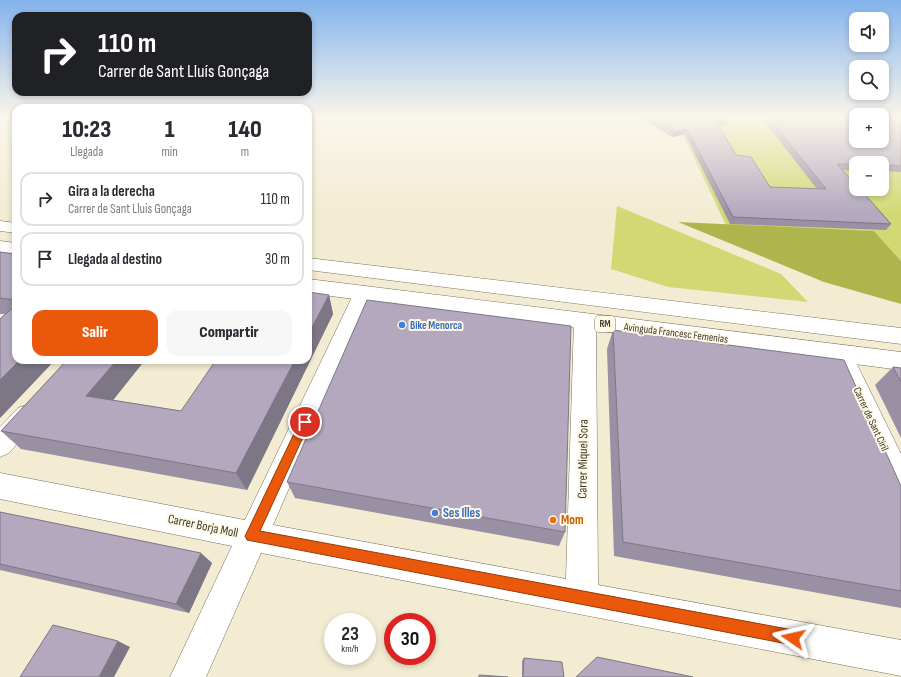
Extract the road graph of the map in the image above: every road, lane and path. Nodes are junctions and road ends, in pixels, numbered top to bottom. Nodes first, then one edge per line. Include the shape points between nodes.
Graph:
1 (0, 226) edge
2 (12, 228) edge
3 (0, 247) edge
4 (12, 248) edge
5 (312, 264) edge
6 (312, 286) edge
7 (364, 293) junction
8 (586, 321) junction
9 (901, 336) edge
10 (841, 354) junction
11 (901, 361) edge
12 (40, 401) edge
13 (0, 445) edge
14 (901, 484) edge
15 (0, 486) edge
16 (252, 536) junction
17 (582, 597) junction
18 (901, 658) edge
19 (188, 677) edge

1 - 2 street
3 - 4 street
5 - 9 street, RM
6 - 7 street, Avinguda Francesc Femenias / RM
7 - 8 street, Avinguda Francesc Femenias / RM
7 - 16 street
8 - 10 street, Avinguda Francesc Femenias / RM
8 - 17 street, Carrer Miquel Sora
10 - 11 street, Avinguda Francesc Femenias / RM
10 - 14 street, Carrer de Sant Ciril
12 - 13 street
15 - 16 street, Carrer Borja Moll
16 - 17 street, Carrer Borja Moll
16 - 19 street
17 - 18 street, Carrer Borja Moll

